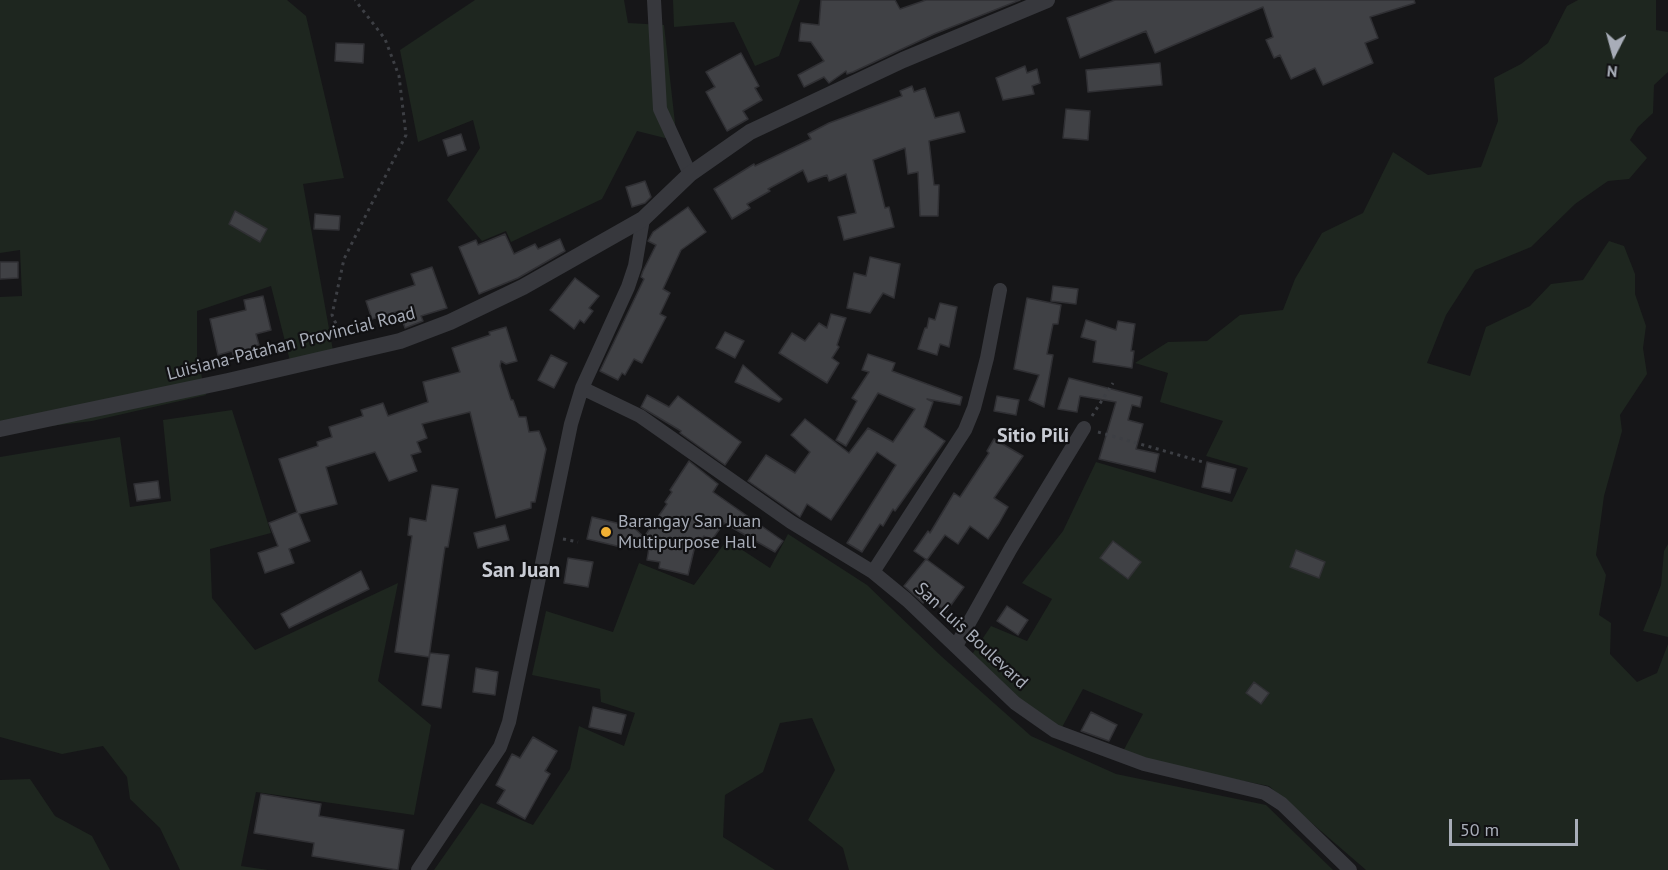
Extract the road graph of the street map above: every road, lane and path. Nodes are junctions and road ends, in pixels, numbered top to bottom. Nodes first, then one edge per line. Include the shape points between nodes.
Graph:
1 (355, 0) edge
2 (654, 0) edge
3 (1047, 0) edge
4 (690, 174) junction
5 (643, 219) junction
6 (1000, 291) dead end
7 (348, 353) junction
8 (1113, 383) dead end
9 (582, 388) junction
10 (1084, 428) junction
11 (0, 429) edge
12 (1203, 462) dead end
13 (873, 572) junction
14 (956, 646) junction
15 (418, 870) edge
16 (1350, 870) edge

1 - 7 path via 384,39 399,76 406,135 344,259 332,315
2 - 4 street via 660,109
3 - 4 street, Luisiana-Patahan Provincial Road via 903,60 750,132
4 - 5 street, Luisiana-Patahan Provincial Road
5 - 7 street, Luisiana-Patahan Provincial Road via 523,287 450,322 400,341
5 - 9 street via 628,287
6 - 13 street via 974,408 965,430
7 - 11 street, Luisiana-Patahan Provincial Road
8 - 10 path
9 - 13 street, San Luis Boulevard via 640,416 791,522
9 - 15 street via 571,424 509,722 500,747
10 - 12 path
10 - 14 street
13 - 14 street, San Luis Boulevard
14 - 16 street, San Luis Boulevard via 1015,703 1055,731 1144,764 1265,793 1282,804

